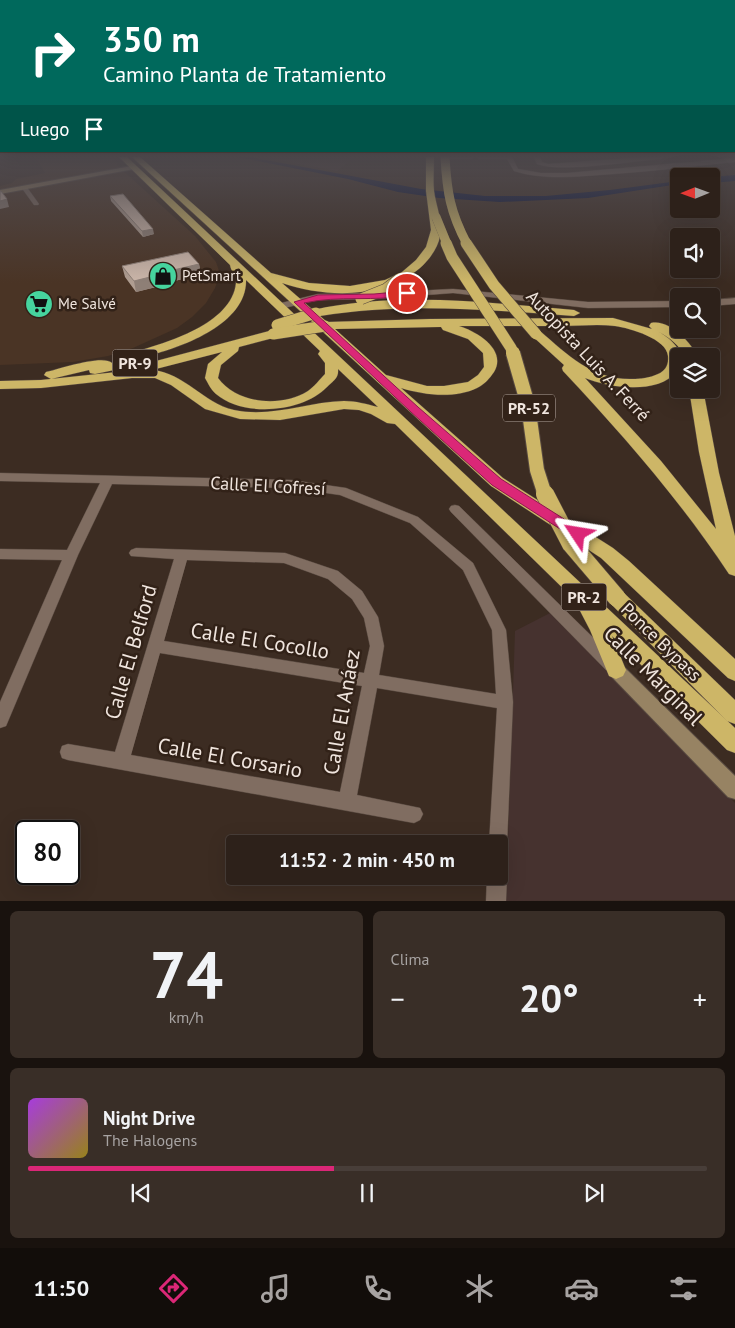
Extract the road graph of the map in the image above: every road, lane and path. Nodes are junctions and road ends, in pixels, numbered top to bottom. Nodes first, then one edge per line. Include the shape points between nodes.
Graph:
1 (33, 199) edge
2 (169, 199) edge
3 (175, 199) edge
4 (432, 199) edge
5 (449, 199) edge
6 (36, 204) dead end
7 (436, 216) junction
8 (235, 262) junction
9 (264, 273) junction
10 (399, 279) junction
11 (735, 301) edge
12 (298, 302) junction
13 (720, 302) edge
14 (670, 304) edge
15 (280, 306) junction
16 (316, 313) junction
17 (411, 323) junction
18 (268, 332) junction
19 (536, 334) junction
20 (317, 341) junction
21 (686, 348) edge
22 (367, 365) junction
23 (51, 374) junction
24 (74, 381) junction
25 (1, 382) edge
26 (697, 398) edge
27 (397, 421) junction
28 (0, 477) edge
29 (108, 480) junction
30 (454, 509) dead end
31 (136, 553) dead end
32 (0, 554) edge
33 (71, 555) junction
34 (182, 555) junction
35 (735, 564) edge
36 (735, 569) edge
37 (574, 587) junction
38 (156, 646) junction
39 (616, 670) junction
40 (735, 672) edge
41 (371, 680) junction
42 (505, 702) junction
43 (735, 714) edge
44 (0, 721) edge
45 (735, 743) edge
46 (68, 752) dead end
47 (121, 761) junction
48 (735, 790) edge
49 (347, 802) junction
50 (414, 814) dead end
51 (498, 835) edge
52 (497, 885) edge
53 (496, 900) edge

1 - 6 street
2 - 8 highway, Ponce Bypass / PR-2
3 - 9 highway, Ponce Bypass / PR-2
4 - 7 highway, PR-52
5 - 19 highway, Autopista Luis A. Ferré, bridge via 461,237 482,271
7 - 10 highway, bridge via 432,244 416,266
7 - 43 highway, PR-52, bridge via 452,257 511,348 528,405 537,470 545,495 571,544 617,598
8 - 15 highway, Ponce Bypass / PR-2
8 - 23 highway via 242,284 240,293 227,313 205,329 157,350
9 - 10 highway via 311,287 360,288
9 - 12 highway, Ponce Bypass / PR-2
10 - 16 highway, bridge via 371,296
11 - 13 street
12 - 14 street via 318,297 453,290 588,305
12 - 15 street
12 - 22 highway, Ponce Bypass / PR-2
15 - 20 highway, Ponce Bypass / PR-2
16 - 18 highway, PR-9, bridge
16 - 21 highway via 399,303 626,317 670,333
17 - 18 highway, PR-9, bridge via 349,324
17 - 19 highway via 622,323 662,339 676,362 666,376 654,380 612,382 598,379 571,364
17 - 22 highway via 469,334 488,350 492,362 489,370 481,379 464,388 429,391 401,385
18 - 20 highway via 260,340 234,348 218,358 210,376 218,390 234,400 259,405 309,397 332,375 331,362
18 - 23 highway, PR-9 via 131,364
18 - 24 highway, PR-9 via 139,370
19 - 36 highway, Autopista Luis A. Ferré via 666,475 697,513
20 - 27 highway, Ponce Bypass / PR-2
22 - 40 highway, Ponce Bypass / PR-2 via 496,482 623,566
23 - 25 highway, PR-9
24 - 25 highway, PR-9
24 - 27 highway via 158,375 181,384 206,403 233,414 264,417 325,405 350,405 373,410
26 - 35 highway via 713,482
27 - 37 highway, Ponce Bypass / PR-2 via 410,438 432,450
28 - 29 street, Calle El Cofresí
29 - 33 street
29 - 42 street, Calle El Cofresí via 291,484 342,491 414,520 468,567 499,630
30 - 39 street, Calle Marginal
31 - 34 street, Calle El Anáez
32 - 33 street
33 - 44 street
34 - 38 street, Calle El Belford
34 - 41 street, Calle El Anáez via 285,558 333,575 357,595 371,617 377,646
37 - 39 highway via 591,612
37 - 45 highway, Ponce Bypass / PR-2
38 - 41 street, Calle El Cocollo
38 - 47 street, Calle El Belford
39 - 48 street, Calle Marginal
41 - 42 street, Calle El Cocollo
41 - 49 street, Calle El Anáez
42 - 51 street, Calle El Cofresí
46 - 47 street, Calle El Corsario
47 - 49 street, Calle El Corsario
49 - 50 street, Calle El Corsario
52 - 53 street

